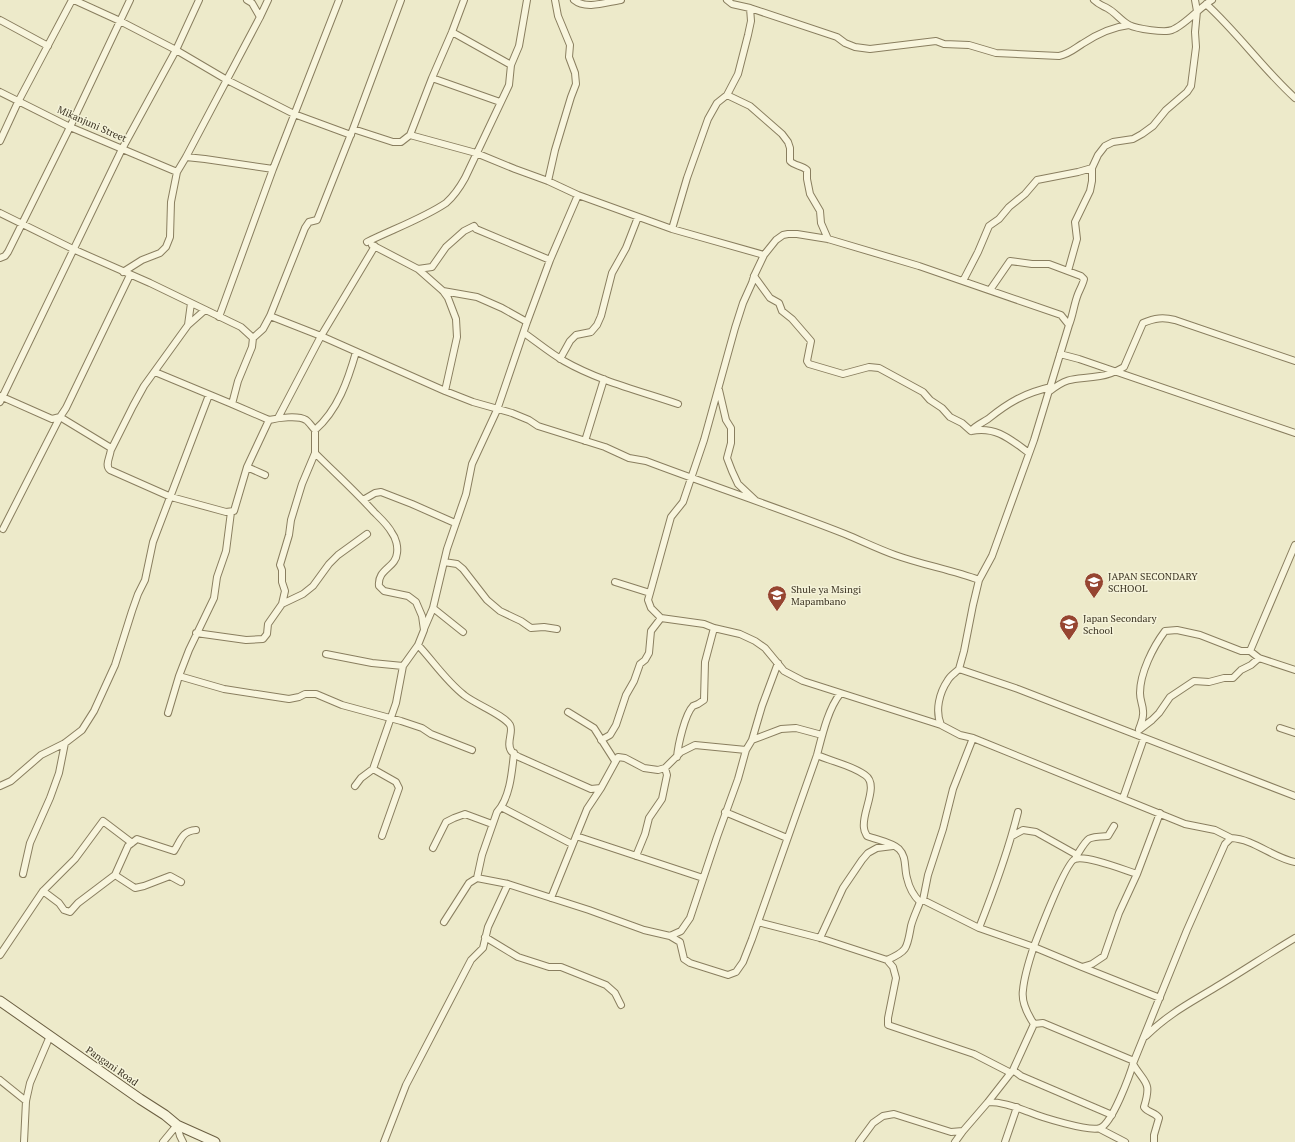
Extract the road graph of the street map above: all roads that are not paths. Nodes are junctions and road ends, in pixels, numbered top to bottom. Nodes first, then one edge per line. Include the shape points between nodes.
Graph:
1 (73, 0) edge
2 (130, 0) edge
3 (199, 0) edge
4 (247, 0) edge
5 (268, 0) edge
6 (339, 0) edge
7 (401, 0) edge
8 (464, 0) edge
9 (527, 0) edge
10 (555, 0) edge
11 (574, 0) edge
12 (621, 0) edge
13 (727, 0) edge
14 (1094, 0) edge
15 (1195, 0) edge
16 (1209, 2) edge
17 (750, 8) junction
18 (1197, 11) junction
19 (260, 17) junction
20 (0, 20) edge
21 (120, 21) junction
22 (1129, 25) junction
23 (452, 32) junction
24 (48, 46) junction
25 (176, 50) junction
26 (511, 65) junction
27 (432, 78) junction
28 (227, 80) junction
29 (0, 92) edge
30 (727, 95) junction
31 (1295, 98) edge
32 (18, 102) junction
33 (500, 102) junction
34 (294, 114) junction
35 (70, 127) junction
36 (352, 132) junction
37 (410, 135) junction
38 (0, 141) edge
39 (122, 149) junction
40 (479, 155) junction
41 (186, 158) junction
42 (1092, 168) junction
43 (273, 169) junction
44 (177, 172) junction
45 (548, 181) junction
46 (578, 195) junction
47 (0, 213) edge
48 (638, 217) junction
49 (22, 223) junction
50 (672, 229) junction
51 (828, 239) junction
52 (375, 246) junction
53 (75, 250) junction
54 (764, 255) junction
55 (0, 258) edge
56 (550, 260) junction
57 (418, 269) junction
58 (1068, 271) junction
59 (123, 272) junction
60 (130, 275) junction
61 (754, 276) junction
62 (963, 281) junction
63 (990, 290) junction
64 (442, 291) junction
65 (191, 303) junction
66 (205, 310) junction
67 (270, 316) junction
68 (219, 317) junction
69 (527, 322) junction
70 (188, 325) junction
71 (1069, 325) junction
72 (524, 333) junction
73 (321, 336) junction
74 (253, 338) junction
75 (356, 352) junction
76 (1060, 354) junction
77 (560, 359) junction
78 (1295, 361) edge
79 (155, 372) junction
80 (1114, 372) junction
81 (604, 379) junction
82 (719, 386) junction
83 (1050, 389) junction
84 (445, 391) junction
85 (209, 395) junction
86 (1, 398) edge
87 (232, 404) junction
88 (678, 404) dead end
89 (497, 410) junction
90 (60, 416) junction
91 (278, 418) junction
92 (269, 420) junction
93 (315, 430) junction
94 (971, 431) junction
95 (1295, 433) edge
96 (585, 441) junction
97 (111, 450) junction
98 (315, 453) junction
99 (1029, 453) junction
100 (247, 467) junction
101 (265, 475) dead end
102 (691, 478) junction
103 (171, 497) junction
104 (363, 500) junction
105 (756, 501) junction
106 (231, 512) junction
107 (455, 523) junction
108 (3, 529) dead end
109 (367, 534) dead end
110 (1295, 545) edge
111 (444, 562) junction
112 (979, 580) junction
113 (615, 582) dead end
114 (650, 593) junction
115 (282, 604) junction
116 (433, 608) junction
117 (661, 618) junction
118 (714, 628) junction
119 (557, 629) dead end
120 (424, 630) junction
121 (463, 632) dead end
122 (196, 633) junction
123 (418, 645) junction
124 (1250, 651) junction
125 (326, 654) dead end
126 (1258, 658) junction
127 (778, 663) junction
128 (404, 666) junction
129 (959, 669) junction
130 (1295, 670) edge
131 (179, 676) junction
132 (840, 694) junction
133 (568, 712) dead end
134 (168, 713) dead end
135 (391, 718) junction
136 (941, 725) junction
137 (1280, 728) dead end
138 (1138, 732) junction
139 (1295, 733) edge
140 (822, 735) junction
141 (972, 738) junction
142 (1144, 738) junction
143 (601, 740) junction
144 (752, 740) junction
145 (65, 743) junction
146 (472, 750) dead end
147 (746, 750) junction
148 (514, 753) junction
149 (817, 755) junction
150 (677, 757) junction
151 (616, 761) junction
152 (665, 768) junction
153 (374, 769) junction
154 (0, 786) edge
155 (355, 786) dead end
156 (600, 788) junction
157 (1295, 796) edge
158 (1122, 798) junction
159 (501, 807) junction
160 (725, 812) junction
161 (1018, 812) dead end
162 (1160, 813) junction
163 (492, 824) junction
164 (1114, 826) dead end
165 (196, 830) dead end
166 (382, 836) dead end
167 (576, 836) junction
168 (1012, 836) junction
169 (787, 838) junction
170 (1231, 838) junction
171 (132, 843) junction
172 (572, 844) junction
173 (895, 846) junction
174 (433, 848) dead end
175 (636, 856) junction
176 (1076, 857) junction
177 (1295, 862) edge
178 (23, 874) dead end
179 (1137, 874) junction
180 (115, 875) junction
181 (477, 878) junction
182 (703, 878) junction
183 (181, 882) dead end
184 (508, 884) junction
185 (43, 891) junction
186 (551, 898) junction
187 (921, 901) junction
188 (444, 922) dead end
189 (758, 922) junction
190 (979, 928) junction
191 (670, 936) junction
192 (485, 937) junction
193 (820, 938) junction
194 (1295, 938) edge
195 (1034, 947) junction
196 (0, 955) edge
197 (887, 960) junction
198 (1082, 967) junction
199 (1160, 998) junction
200 (0, 1001) edge
201 (621, 1005) dead end
202 (1034, 1024) junction
203 (50, 1036) junction
204 (1143, 1039) junction
205 (1133, 1063) junction
206 (1012, 1072) junction
207 (0, 1080) edge
208 (26, 1101) junction
209 (988, 1102) junction
210 (1017, 1107) junction
211 (1112, 1115) junction
212 (176, 1124) junction
213 (1100, 1129) junction
214 (963, 1131) junction
215 (24, 1142) edge
216 (163, 1142) edge
217 (183, 1142) edge
218 (215, 1142) edge
219 (384, 1142) edge
220 (859, 1142) edge
221 (955, 1142) edge
222 (1005, 1142) edge
223 (1125, 1142) edge
224 (1154, 1142) edge

1 - 21 street
1 - 24 street
2 - 21 street
3 - 25 street
4 - 19 street via 252,3
5 - 19 street
6 - 34 street
7 - 36 street
8 - 23 street
9 - 26 street via 519,46
10 - 45 street via 558,16 570,45 576,84
11 - 12 street via 582,5
13 - 17 street via 732,4
14 - 22 street
15 - 18 street
16 - 18 street
16 - 31 street
17 - 22 street via 836,37 855,47 870,49 936,41 968,45 996,53 1059,56 1070,53 1086,41 1110,29
17 - 30 street via 751,21 738,74
18 - 22 street via 1173,30 1161,31
18 - 42 street via 1196,47 1191,86 1187,92 1142,134 1106,146
19 - 28 street
20 - 24 street
21 - 25 street
21 - 35 street
23 - 26 street
23 - 27 street
24 - 32 street
25 - 28 street
25 - 39 street
26 - 33 street via 509,85
27 - 33 street
27 - 37 street
28 - 34 street
28 - 41 street
29 - 32 street, Mikanjuni Street
30 - 50 street via 717,103 708,120
30 - 51 street via 750,106 788,142 790,162 807,170 810,194 820,211 821,223
32 - 35 street, Mikanjuni Street
32 - 38 street
33 - 40 street
34 - 36 street
34 - 43 street
35 - 39 street, Mikanjuni Street
35 - 49 street
36 - 37 street via 393,142 401,142
36 - 67 street via 317,220 310,222 305,228
37 - 40 street
39 - 44 street, Mikanjuni Street
39 - 53 street
40 - 45 street
40 - 52 street via 453,196 433,210 367,242
41 - 43 street
41 - 44 street
42 - 58 street via 1090,191 1076,222 1077,239
42 - 62 street via 1037,180 989,226
43 - 68 street
44 - 59 street via 171,202 170,237 166,247 160,253
45 - 46 street
46 - 48 street
46 - 56 street
47 - 49 street
48 - 50 street
48 - 77 street via 626,248 612,273 597,325 591,332 576,335
49 - 53 street
49 - 55 street via 7,254
50 - 54 street
51 - 54 street via 788,234 776,240
51 - 62 street
52 - 57 street
52 - 73 street
53 - 59 street
53 - 86 street
54 - 61 street
56 - 57 street via 474,226 464,230 446,247 432,267
56 - 69 street
57 - 64 street
58 - 63 street via 1049,264 1010,261
58 - 71 street via 1084,279
59 - 60 street
60 - 65 street
60 - 90 street
61 - 82 street via 735,328
61 - 94 street via 770,298 778,303 782,311 811,341 807,361 809,364 844,374 870,367 879,368 923,392 950,417
62 - 63 street
63 - 71 street via 1061,315
64 - 69 street via 477,297
64 - 84 street via 448,298 456,319 457,337
65 - 66 street
65 - 70 street
66 - 68 street
66 - 70 street
67 - 73 street
67 - 74 street via 263,329
68 - 74 street via 241,327
69 - 72 street
70 - 79 street
71 - 76 street
72 - 77 street
72 - 89 street
73 - 75 street
73 - 91 street
74 - 87 street
75 - 84 street
75 - 93 street via 344,388 328,416
76 - 80 street
76 - 83 street
77 - 81 street
78 - 80 street via 1190,324 1165,318 1143,323 1124,367
79 - 85 street
79 - 97 street via 144,386
80 - 83 street via 1064,381
80 - 95 street
81 - 88 street
81 - 96 street
82 - 102 street
82 - 105 street via 726,420 731,428 727,458 738,484
83 - 94 street via 1035,391 1013,400
83 - 99 street
84 - 89 street
85 - 87 street
85 - 103 street
86 - 90 street via 52,419
87 - 92 street
89 - 96 street via 512,413 538,426
89 - 107 street via 472,464 466,494
90 - 97 street via 109,446
90 - 108 street
91 - 92 street
91 - 93 street via 306,420
92 - 100 street
93 - 98 street
94 - 99 street via 994,431
96 - 102 street
97 - 103 street via 108,469
98 - 104 street
98 - 115 street via 302,484 280,565 285,591
99 - 112 street via 992,556
100 - 101 street
100 - 106 street via 236,507
102 - 105 street
102 - 114 street via 683,502 672,517
103 - 106 street
103 - 145 street via 153,542 145,580 132,611 116,665 82,730
104 - 107 street via 381,492
104 - 120 street via 392,531 396,540 396,560 383,572 378,586 384,591 413,599 422,616
105 - 112 street via 896,555
106 - 122 street via 226,551 217,577 214,598
107 - 111 street
109 - 115 street via 338,554 304,594
110 - 124 street
111 - 116 street
111 - 119 street via 457,564 463,569 487,600 500,611 531,628
112 - 129 street
113 - 114 street
114 - 117 street via 648,600 651,608
115 - 122 street via 268,624 267,634 263,640
116 - 120 street
116 - 121 street
117 - 118 street via 704,624
117 - 143 street via 651,631 649,653 640,664 616,725 610,735
118 - 127 street via 756,641 766,648
118 - 150 street via 705,662 704,700 693,706 688,713
120 - 123 street
122 - 131 street
123 - 128 street
123 - 148 street via 464,696 510,725 512,729 509,747
124 - 126 street
124 - 138 street via 1241,651 1200,635 1177,630 1165,631 1156,643 1141,681 1140,703 1143,717
125 - 128 street
126 - 130 street
126 - 138 street via 1233,678 1194,682 1188,685 1170,697 1159,713
127 - 132 street via 784,671 803,681
127 - 144 street
128 - 135 street
129 - 136 street via 948,680 941,695 938,717
129 - 138 street
131 - 134 street
131 - 135 street via 224,689 289,699 299,698 305,694 316,694 342,705
132 - 136 street
132 - 140 street via 834,701
133 - 143 street via 594,728
135 - 146 street via 422,728
135 - 153 street
136 - 141 street
137 - 139 street
138 - 142 street
140 - 144 street via 789,728
140 - 149 street
141 - 158 street
141 - 187 street
142 - 157 street
142 - 158 street
143 - 151 street
144 - 147 street
145 - 154 street via 41,755 11,781
145 - 178 street via 50,798 30,843
147 - 150 street via 695,745
147 - 160 street
148 - 156 street via 591,789
148 - 159 street via 507,793
149 - 169 street
149 - 173 street via 867,776 871,790 864,829 867,836
150 - 152 street
151 - 152 street via 618,758 625,758 644,768
151 - 156 street
152 - 175 street via 667,775 662,799 649,818
153 - 155 street
153 - 166 street via 396,782 399,788
156 - 167 street via 587,809
158 - 162 street
159 - 163 street
159 - 172 street
160 - 169 street
160 - 182 street
161 - 168 street
162 - 170 street via 1185,824 1215,830
162 - 179 street
163 - 174 street via 465,814 454,818 446,822
163 - 181 street
164 - 176 street via 1108,836 1090,837 1086,840
165 - 171 street via 185,833 174,851 137,839
167 - 172 street
167 - 175 street
168 - 176 street via 1023,830 1036,832
168 - 190 street via 998,882
169 - 189 street
170 - 177 street via 1240,838
170 - 199 street via 1225,844
171 - 180 street via 128,846
171 - 185 street via 103,821 75,859
172 - 186 street
173 - 187 street via 904,857 906,877 911,891
173 - 193 street via 877,848 862,860 843,888
175 - 182 street
176 - 179 street via 1088,858
176 - 195 street via 1064,874
179 - 198 street via 1104,956
180 - 183 street via 135,888 170,876
180 - 185 street via 70,912 64,910
181 - 184 street
181 - 188 street via 469,883
182 - 191 street via 690,918 681,931
184 - 186 street
184 - 192 street
185 - 196 street
186 - 191 street via 644,930
187 - 190 street
187 - 197 street via 911,925 907,945 898,955
189 - 191 street via 743,962 736,972 728,976 684,959 680,942
189 - 193 street
190 - 195 street
192 - 201 street via 518,957 549,967 561,967 606,985 615,992
192 - 219 street via 483,948 471,960 406,1085
193 - 197 street
194 - 204 street via 1186,1004 1157,1025
195 - 198 street
195 - 202 street via 1023,992 1027,1014
197 - 206 street via 893,967 896,978 888,1025 974,1054
198 - 199 street
199 - 204 street
200 - 203 main road, Pangani Road
202 - 205 street via 1043,1023
202 - 206 street
203 - 208 street via 30,1083
203 - 212 main road, Pangani Road
204 - 205 street
205 - 211 street
205 - 224 street via 1147,1087 1144,1108 1159,1118
206 - 209 street
206 - 211 street
207 - 208 street
208 - 215 street
209 - 210 street
209 - 214 street
210 - 213 street via 1077,1126
210 - 222 street
211 - 213 street
212 - 216 street
212 - 217 street
212 - 218 main road, Pangani Road
213 - 223 street
214 - 220 street via 951,1132 894,1114 883,1116 873,1123
214 - 221 street

